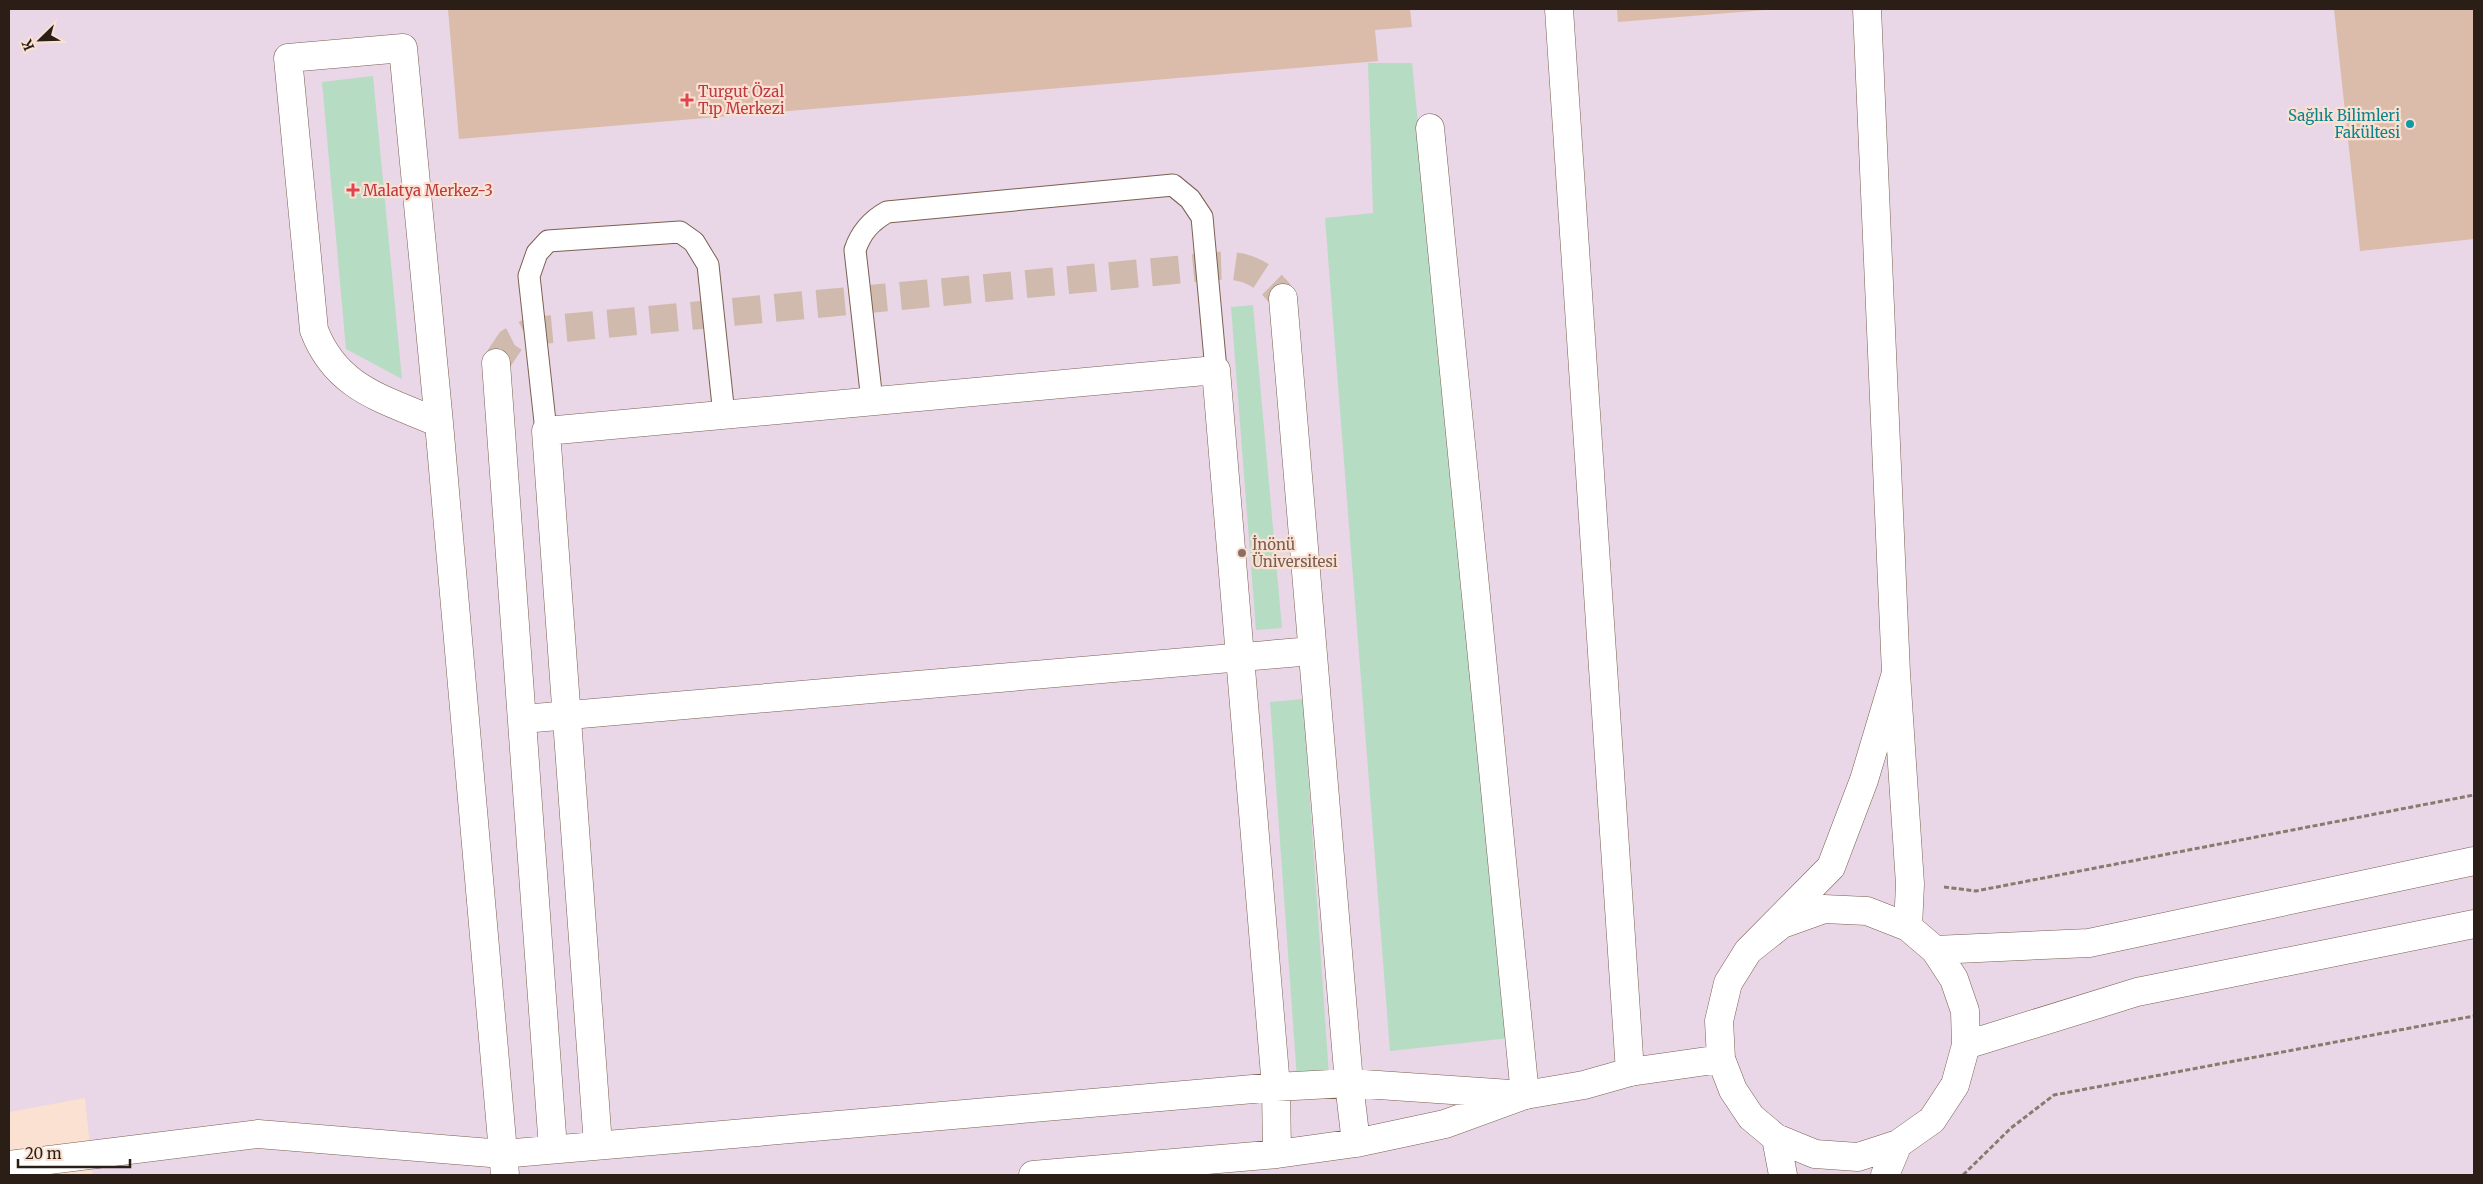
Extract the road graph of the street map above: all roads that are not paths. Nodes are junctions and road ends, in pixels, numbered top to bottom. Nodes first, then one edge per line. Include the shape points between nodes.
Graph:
1 (1559, 9) edge
2 (1867, 9) edge
3 (1430, 128) dead end
4 (1283, 298) tunnel mouth
5 (496, 363) tunnel mouth
6 (1216, 370) junction
7 (872, 401) junction
8 (724, 415) junction
9 (439, 423) junction
10 (546, 431) junction
11 (1312, 651) junction
12 (1240, 657) junction
13 (1896, 673) junction
14 (568, 715) junction
15 (522, 719) junction
16 (2474, 861) edge
17 (2474, 924) edge
18 (1908, 927) junction
19 (1935, 950) junction
20 (1748, 951) junction
21 (1966, 1046) junction
22 (1721, 1060) junction
23 (1630, 1072) junction
24 (1349, 1083) junction
25 (1276, 1087) junction
26 (1525, 1094) junction
27 (1776, 1138) junction
28 (1356, 1143) junction
29 (1898, 1144) junction
30 (598, 1145) junction
31 (553, 1149) junction
32 (1276, 1154) junction
33 (9, 1165) edge
34 (504, 1165) edge
35 (1033, 1175) edge
36 (1783, 1175) edge
37 (1885, 1175) edge

1 - 23 street
2 - 13 street
3 - 26 street
4 - 11 street
5 - 15 street
6 - 7 street
6 - 7 lane via 1202,217 1198,207 1173,185 887,212 879,217 864,231 856,250
6 - 12 street
7 - 8 street
8 - 10 street
8 - 10 lane via 708,265 694,242 680,232 548,241 537,253 529,276
9 - 9 street via 403,48 288,58 314,330 320,346 340,374 354,385
9 - 34 street
10 - 14 street
11 - 12 street
11 - 24 street
12 - 14 street
12 - 25 street
13 - 18 street via 1910,884
13 - 20 street via 1864,780 1831,867
14 - 15 street
14 - 30 street
15 - 31 street
16 - 19 street via 2088,943
17 - 21 street via 2137,992
18 - 19 street
18 - 20 street via 1867,911 1824,909 1782,924
19 - 21 street via 1954,979 1965,1012
20 - 22 street via 1728,984 1719,1021
21 - 29 street via 1955,1085 1937,1113
22 - 23 street
22 - 27 street via 1732,1090 1751,1117
23 - 26 street
24 - 25 street
24 - 26 street
24 - 28 street
25 - 30 street
25 - 32 street
26 - 28 street via 1445,1124
27 - 29 street via 1815,1154 1858,1157
27 - 36 street
28 - 32 street
29 - 37 street
30 - 31 street
31 - 34 street
32 - 35 street
33 - 34 street via 258,1134

